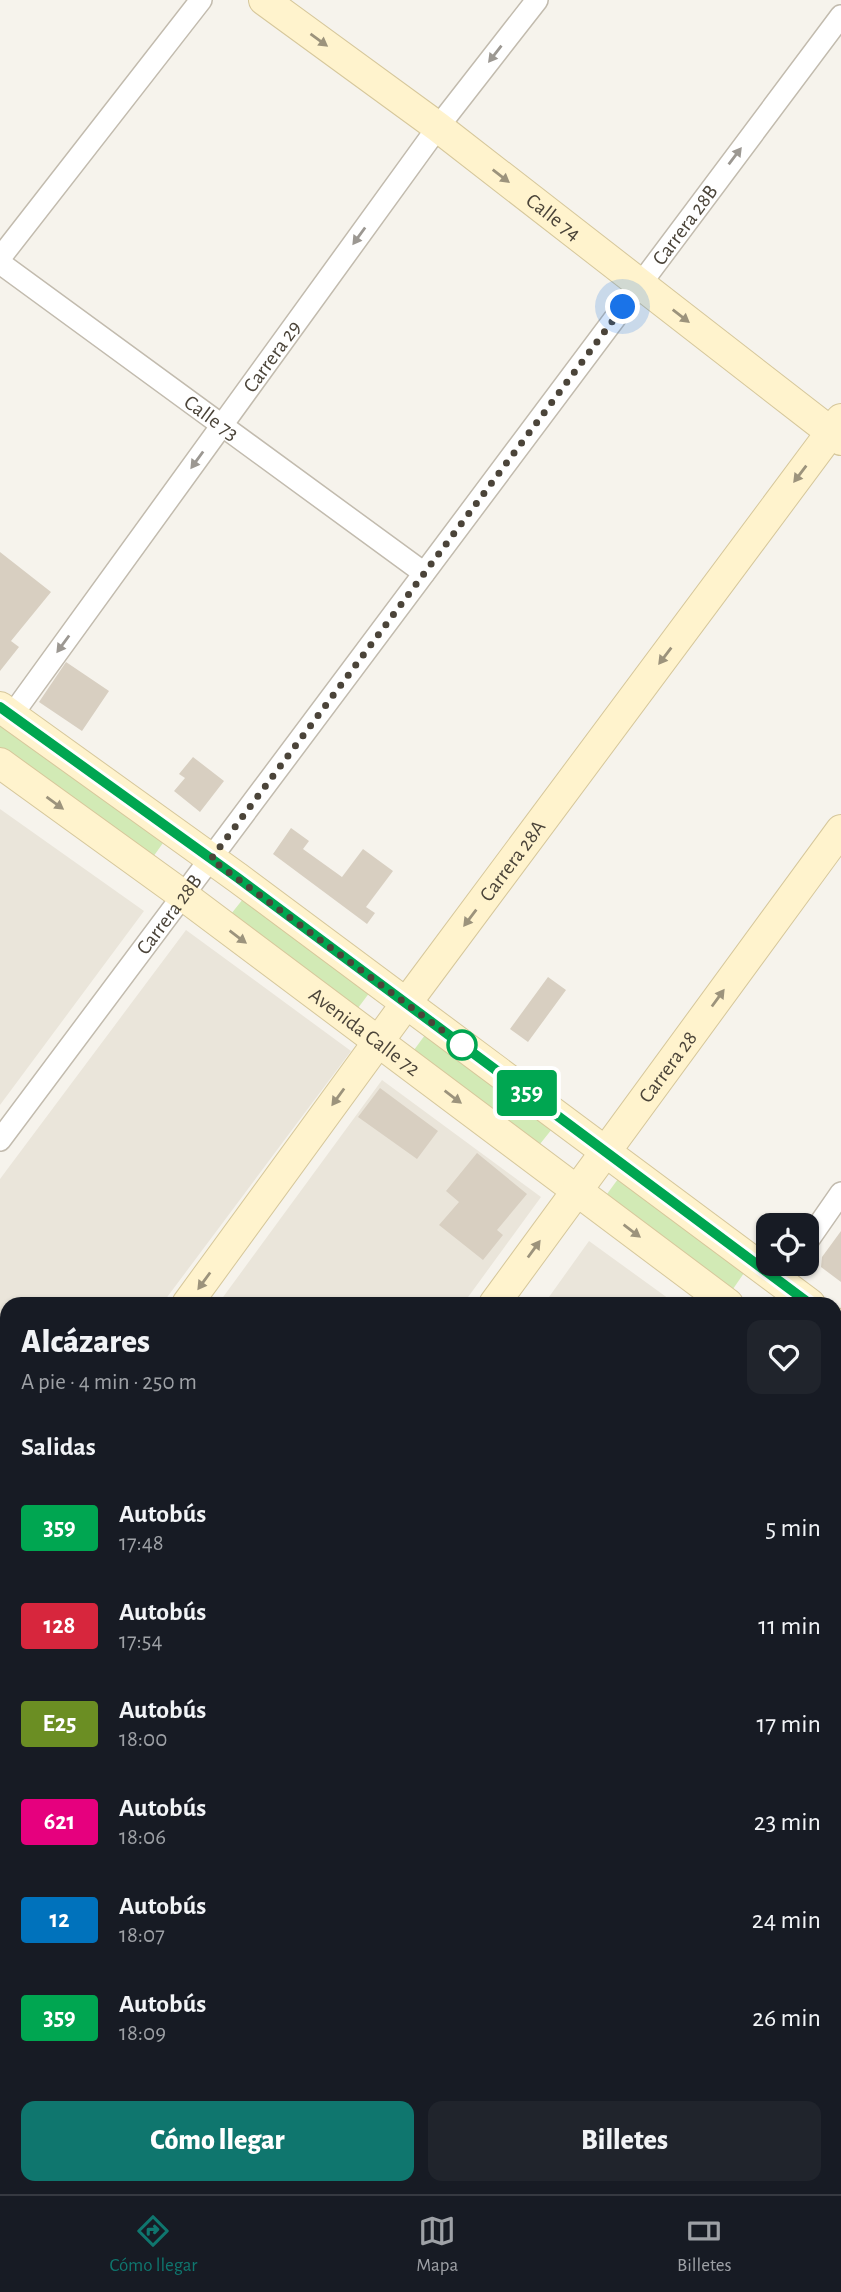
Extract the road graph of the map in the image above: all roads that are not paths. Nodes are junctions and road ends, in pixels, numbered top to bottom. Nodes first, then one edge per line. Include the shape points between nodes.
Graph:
1 (201, 0) edge
2 (264, 0) edge
3 (537, 0) edge
4 (841, 16) edge
5 (438, 127) junction
6 (0, 260) edge
7 (639, 285) junction
8 (222, 425) junction
9 (838, 430) edge
10 (424, 573) junction
11 (6, 711) edge
12 (0, 763) edge
13 (841, 830) edge
14 (211, 859) junction
15 (184, 896) junction
16 (406, 1004) junction
17 (378, 1042) junction
18 (0, 1140) edge
19 (605, 1152) junction
20 (577, 1191) junction
21 (841, 1193) edge
22 (819, 1225) edge
23 (756, 1252) edge
24 (789, 1276) edge
25 (192, 1297) edge
26 (499, 1297) edge
27 (719, 1297) edge
28 (805, 1297) edge

1 - 6 street
2 -> 5 street, Calle 74
3 -> 5 street, Carrera 29
7 -> 4 street, Carrera 28B
5 -> 7 street, Calle 74
5 -> 8 street, Carrera 29
6 - 8 street, Calle 73
7 -> 9 street, Calle 74
7 - 10 street, Carrera 28B
8 - 10 street, Calle 73
8 -> 11 street, Carrera 29
9 -> 16 street, Carrera 28A
10 - 14 street, Carrera 28B
11 - 14 street
12 -> 15 street, Avenida Calle 72
19 -> 13 street, Carrera 28
14 - 15 street, Carrera 28B
14 - 16 street
15 -> 17 street, Avenida Calle 72
15 - 18 street, Carrera 28B
16 - 17 street, Carrera 28A
16 - 19 street
17 -> 20 street, Avenida Calle 72
17 -> 25 street, Carrera 28A
19 - 20 street, Carrera 28
19 - 23 street
26 -> 20 street, Carrera 28
20 -> 27 street, Avenida Calle 72
21 - 22 street
24 - 28 street

